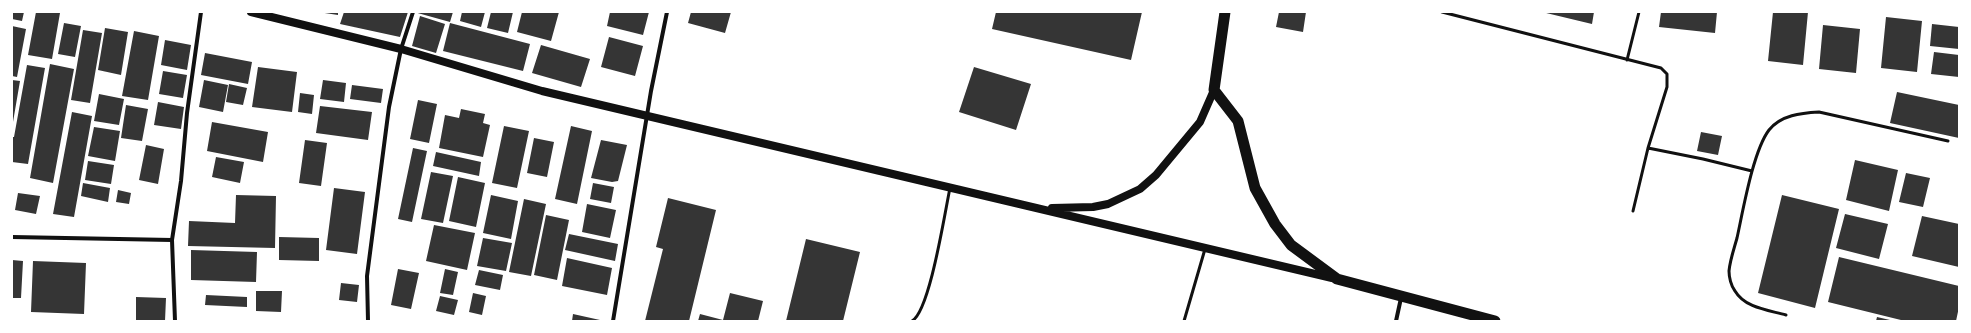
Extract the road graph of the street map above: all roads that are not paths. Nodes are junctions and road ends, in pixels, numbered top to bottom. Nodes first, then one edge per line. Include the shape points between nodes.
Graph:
1 (201, 12) edge
2 (412, 12) edge
3 (667, 12) edge
4 (1225, 12) edge
5 (1442, 12) edge
6 (1639, 12) edge
7 (256, 13) edge
8 (401, 49) junction
9 (1627, 60) junction
10 (1214, 90) junction
11 (647, 116) junction
12 (1948, 141) dead end
13 (1648, 148) junction
14 (1752, 171) junction
15 (950, 188) junction
16 (1041, 209) junction
17 (1633, 210) dead end
18 (12, 237) edge
19 (172, 240) junction
20 (1205, 247) junction
21 (1337, 279) junction
22 (1402, 296) junction
23 (1786, 316) dead end
24 (175, 321) edge
25 (368, 321) edge
26 (613, 321) edge
27 (914, 321) edge
28 (1184, 321) edge
29 (1396, 321) edge
30 (1492, 321) edge

1 - 19 street
2 - 8 street
3 - 11 street
4 - 10 highway
5 - 9 lane
6 - 9 lane
7 - 8 main road
8 - 11 main road via 542,91
8 - 25 street via 389,107 367,276
9 - 13 lane via 1662,68 1666,74 1664,101
10 - 16 main road via 1200,122 1156,175 1140,189 1108,204
10 - 21 highway via 1238,121 1255,188 1275,224 1291,245
11 - 15 main road
11 - 26 street
12 - 14 lane via 1819,112 1803,113 1789,116 1769,131
13 - 14 lane
13 - 17 lane
14 - 23 lane via 1729,271 1730,280 1741,300
15 - 16 main road
15 - 27 lane via 927,292
16 - 20 main road
18 - 19 street
19 - 24 street
20 - 21 main road
20 - 28 lane
21 - 22 highway
22 - 29 street
22 - 30 highway

